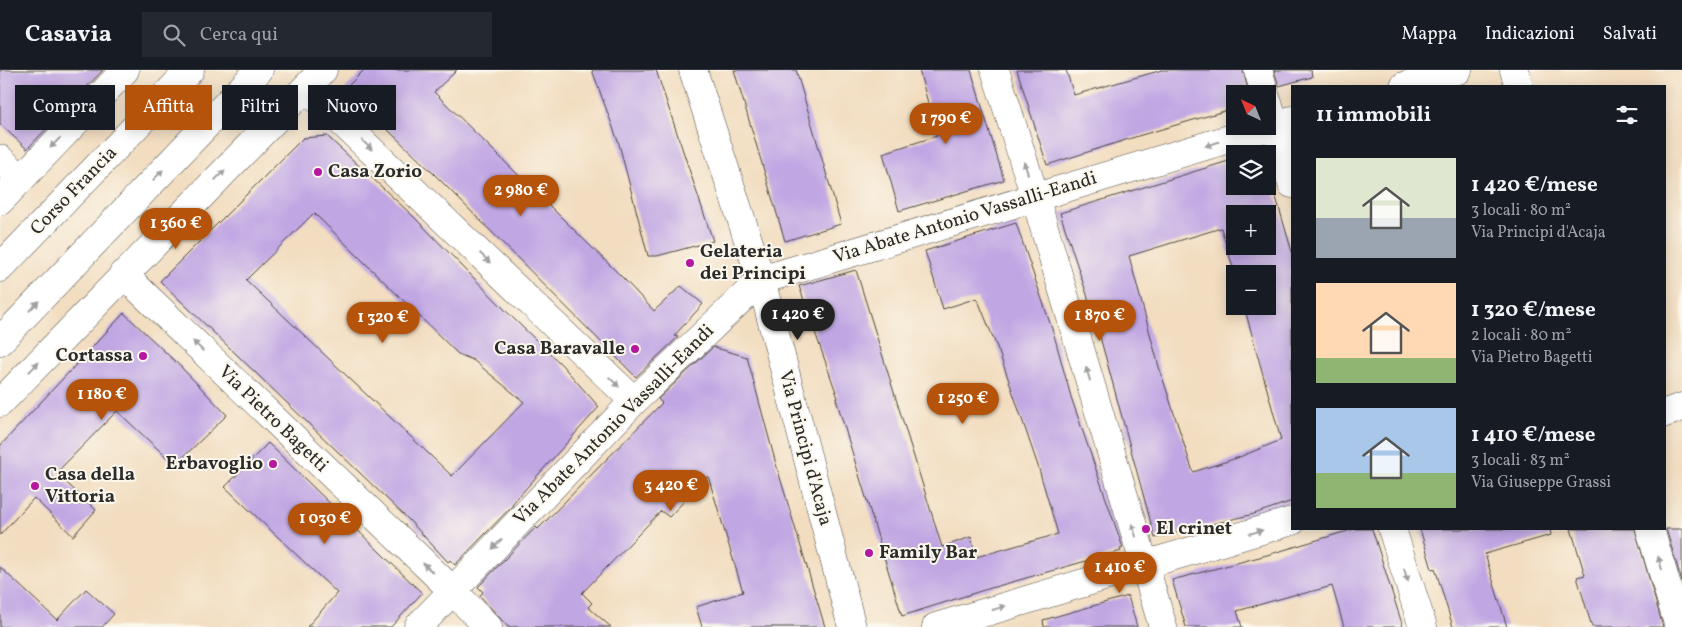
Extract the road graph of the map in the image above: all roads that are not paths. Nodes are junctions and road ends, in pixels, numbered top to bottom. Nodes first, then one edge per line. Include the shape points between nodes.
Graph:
1 (125, 70) edge
2 (190, 70) edge
3 (259, 70) edge
4 (693, 70) edge
5 (995, 70) edge
6 (1258, 70) edge
7 (1458, 70) edge
8 (1514, 70) edge
9 (315, 79) edge
10 (1262, 85) edge
11 (1407, 85) edge
12 (1519, 85) edge
13 (1278, 116) edge
14 (0, 159) edge
15 (21, 179) junction
16 (1291, 179) edge
17 (1035, 197) junction
18 (0, 201) edge
19 (0, 268) edge
20 (123, 274) junction
21 (761, 280) junction
22 (0, 341) edge
23 (634, 401) junction
24 (0, 403) edge
25 (1682, 407) edge
26 (1666, 412) edge
27 (1291, 521) edge
28 (1392, 530) edge
29 (1650, 530) edge
30 (1144, 564) junction
31 (452, 590) junction
32 (418, 627) edge
33 (488, 627) edge
34 (852, 627) edge
35 (936, 627) edge
36 (1163, 627) edge
37 (1422, 627) edge
38 (1679, 627) edge

1 -> 15 street
2 - 19 street, Corso Francia
22 -> 3 street
4 - 21 street, Via Principi d'Acaja
17 -> 5 street
6 - 10 street
7 - 11 street
8 - 12 street
20 -> 9 street
9 -> 23 street
13 - 16 street
13 -> 17 street, Via Abate Antonio Vassalli-Eandi
14 - 15 street
15 - 18 street
17 - 21 street, Via Abate Antonio Vassalli-Eandi
30 -> 17 street
24 -> 20 street
31 -> 20 street, Via Pietro Bagetti
21 - 23 street, Via Abate Antonio Vassalli-Eandi
21 - 34 street, Via Principi d'Acaja
23 -> 31 street, Via Abate Antonio Vassalli-Eandi
25 - 26 street
30 -> 27 street
28 -> 37 street
38 -> 29 street
35 -> 30 street
30 - 36 street
31 - 32 street, Via Abate Antonio Vassalli-Eandi
31 - 33 street, Via Pietro Bagetti

